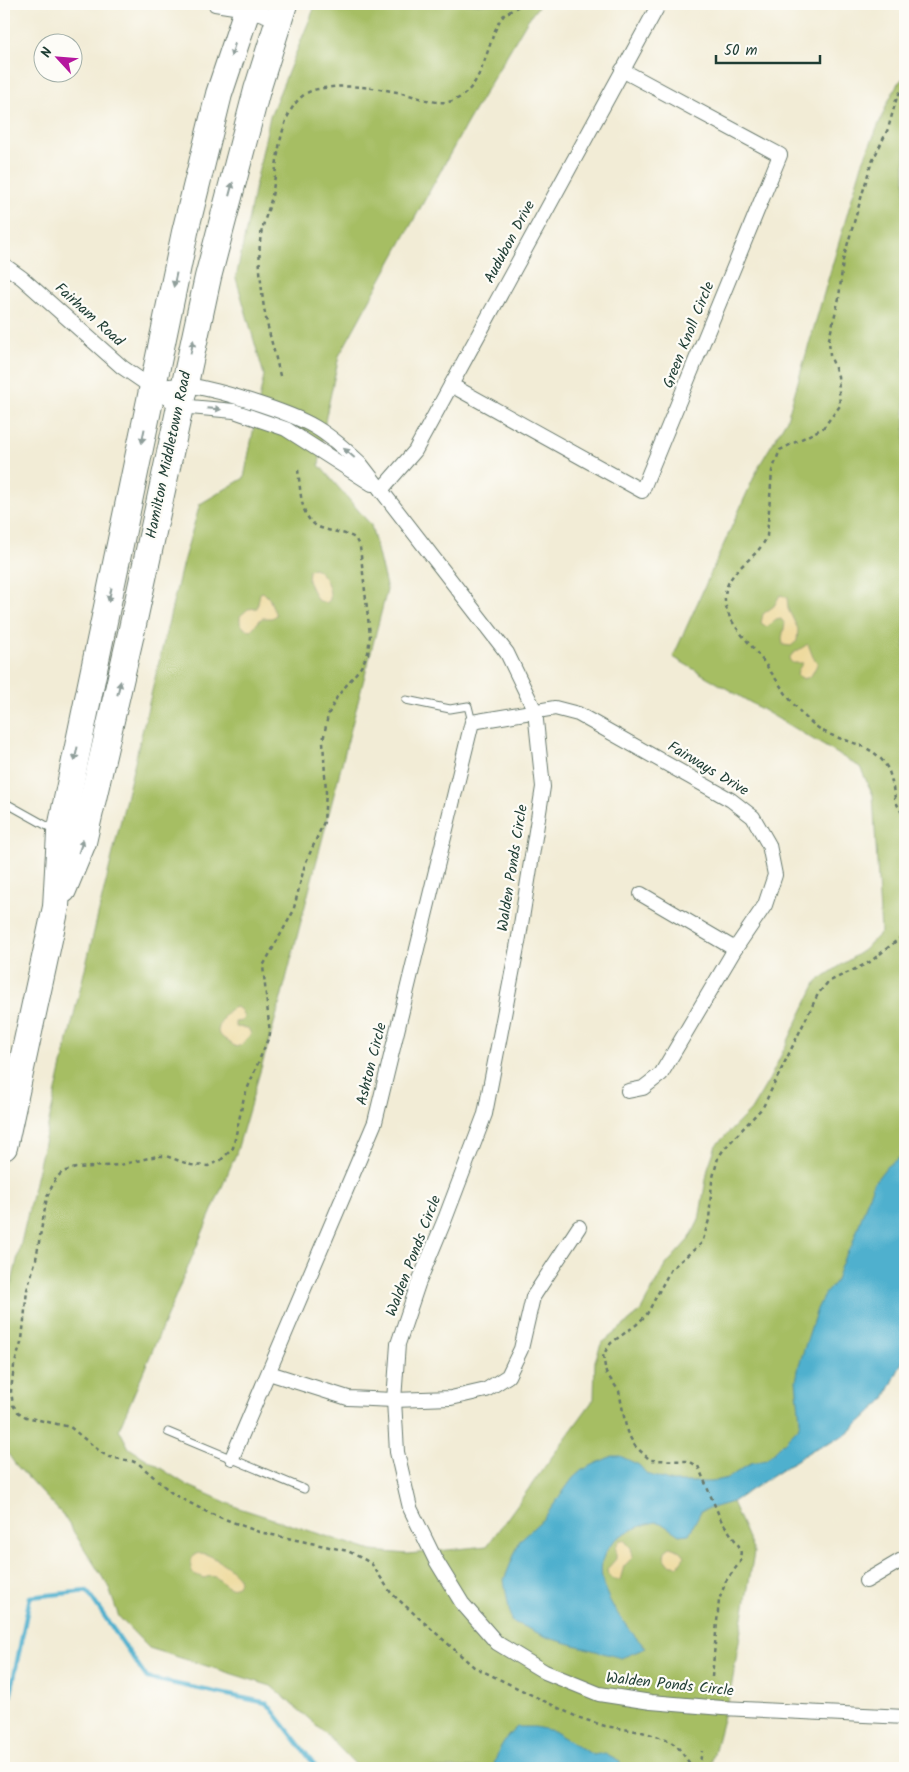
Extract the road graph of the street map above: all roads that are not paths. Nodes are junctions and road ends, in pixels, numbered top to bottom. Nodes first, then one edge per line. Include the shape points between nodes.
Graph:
1 (215, 4) edge
2 (659, 4) edge
3 (248, 6) edge
4 (281, 11) edge
5 (622, 70) junction
6 (4, 265) edge
7 (451, 385) junction
8 (153, 388) junction
9 (182, 396) junction
10 (381, 490) junction
11 (406, 700) dead end
12 (535, 711) junction
13 (472, 722) junction
14 (4, 802) edge
15 (60, 833) junction
16 (641, 894) dead end
17 (56, 907) junction
18 (735, 950) junction
19 (628, 1090) dead end
20 (4, 1147) edge
21 (579, 1227) dead end
22 (269, 1373) junction
23 (394, 1400) junction
24 (168, 1432) dead end
25 (232, 1458) junction
26 (304, 1489) dead end
27 (905, 1558) edge
28 (866, 1581) dead end
29 (905, 1717) edge

1 - 3 street
2 - 5 street, Audubon Drive
3 - 4 street
3 -> 8 highway, Hamilton Middletown Road via 206,146
9 -> 4 highway, Hamilton Middletown Road via 208,277 256,90
5 - 7 street, Audubon Drive
5 - 7 street, Green Knoll Circle via 780,155 642,491
6 - 8 street, Fairham Road via 122,367
7 - 10 street, Audubon Drive via 414,451
8 - 9 street, Walden Ponds Circle
8 - 9 street, Walden Ponds Circle
8 -> 15 highway, Hamilton Middletown Road
9 -> 10 street, Walden Ponds Circle via 286,429
10 -> 9 street, Walden Ponds Circle via 360,462 315,427 258,405
17 -> 9 highway, Hamilton Middletown Road via 83,842
10 - 12 street, Walden Ponds Circle via 507,653
11 - 13 lane via 450,709 468,706
12 - 13 street
12 - 18 street, Fairways Drive via 555,708 578,714 732,800 753,817 769,845 775,875 765,905
12 - 23 street, Walden Ponds Circle via 543,787 519,937 485,1114 418,1284 398,1344
13 - 22 street, Ashton Circle via 375,1122
14 - 15 lane
15 - 17 highway, Hamilton Middletown Road
16 - 18 street
17 - 20 highway, Hamilton Middletown Road
18 - 19 street, Fairways Drive via 660,1074 644,1088
21 - 23 street via 533,1297 521,1349 508,1376 486,1390 451,1398
22 - 23 street via 348,1398
22 - 25 street, Ashton Circle
23 - 29 street, Walden Ponds Circle via 397,1452 410,1508 435,1559 462,1603 497,1643 545,1672 599,1694 722,1708
24 - 25 lane
25 - 26 lane
27 - 28 street

